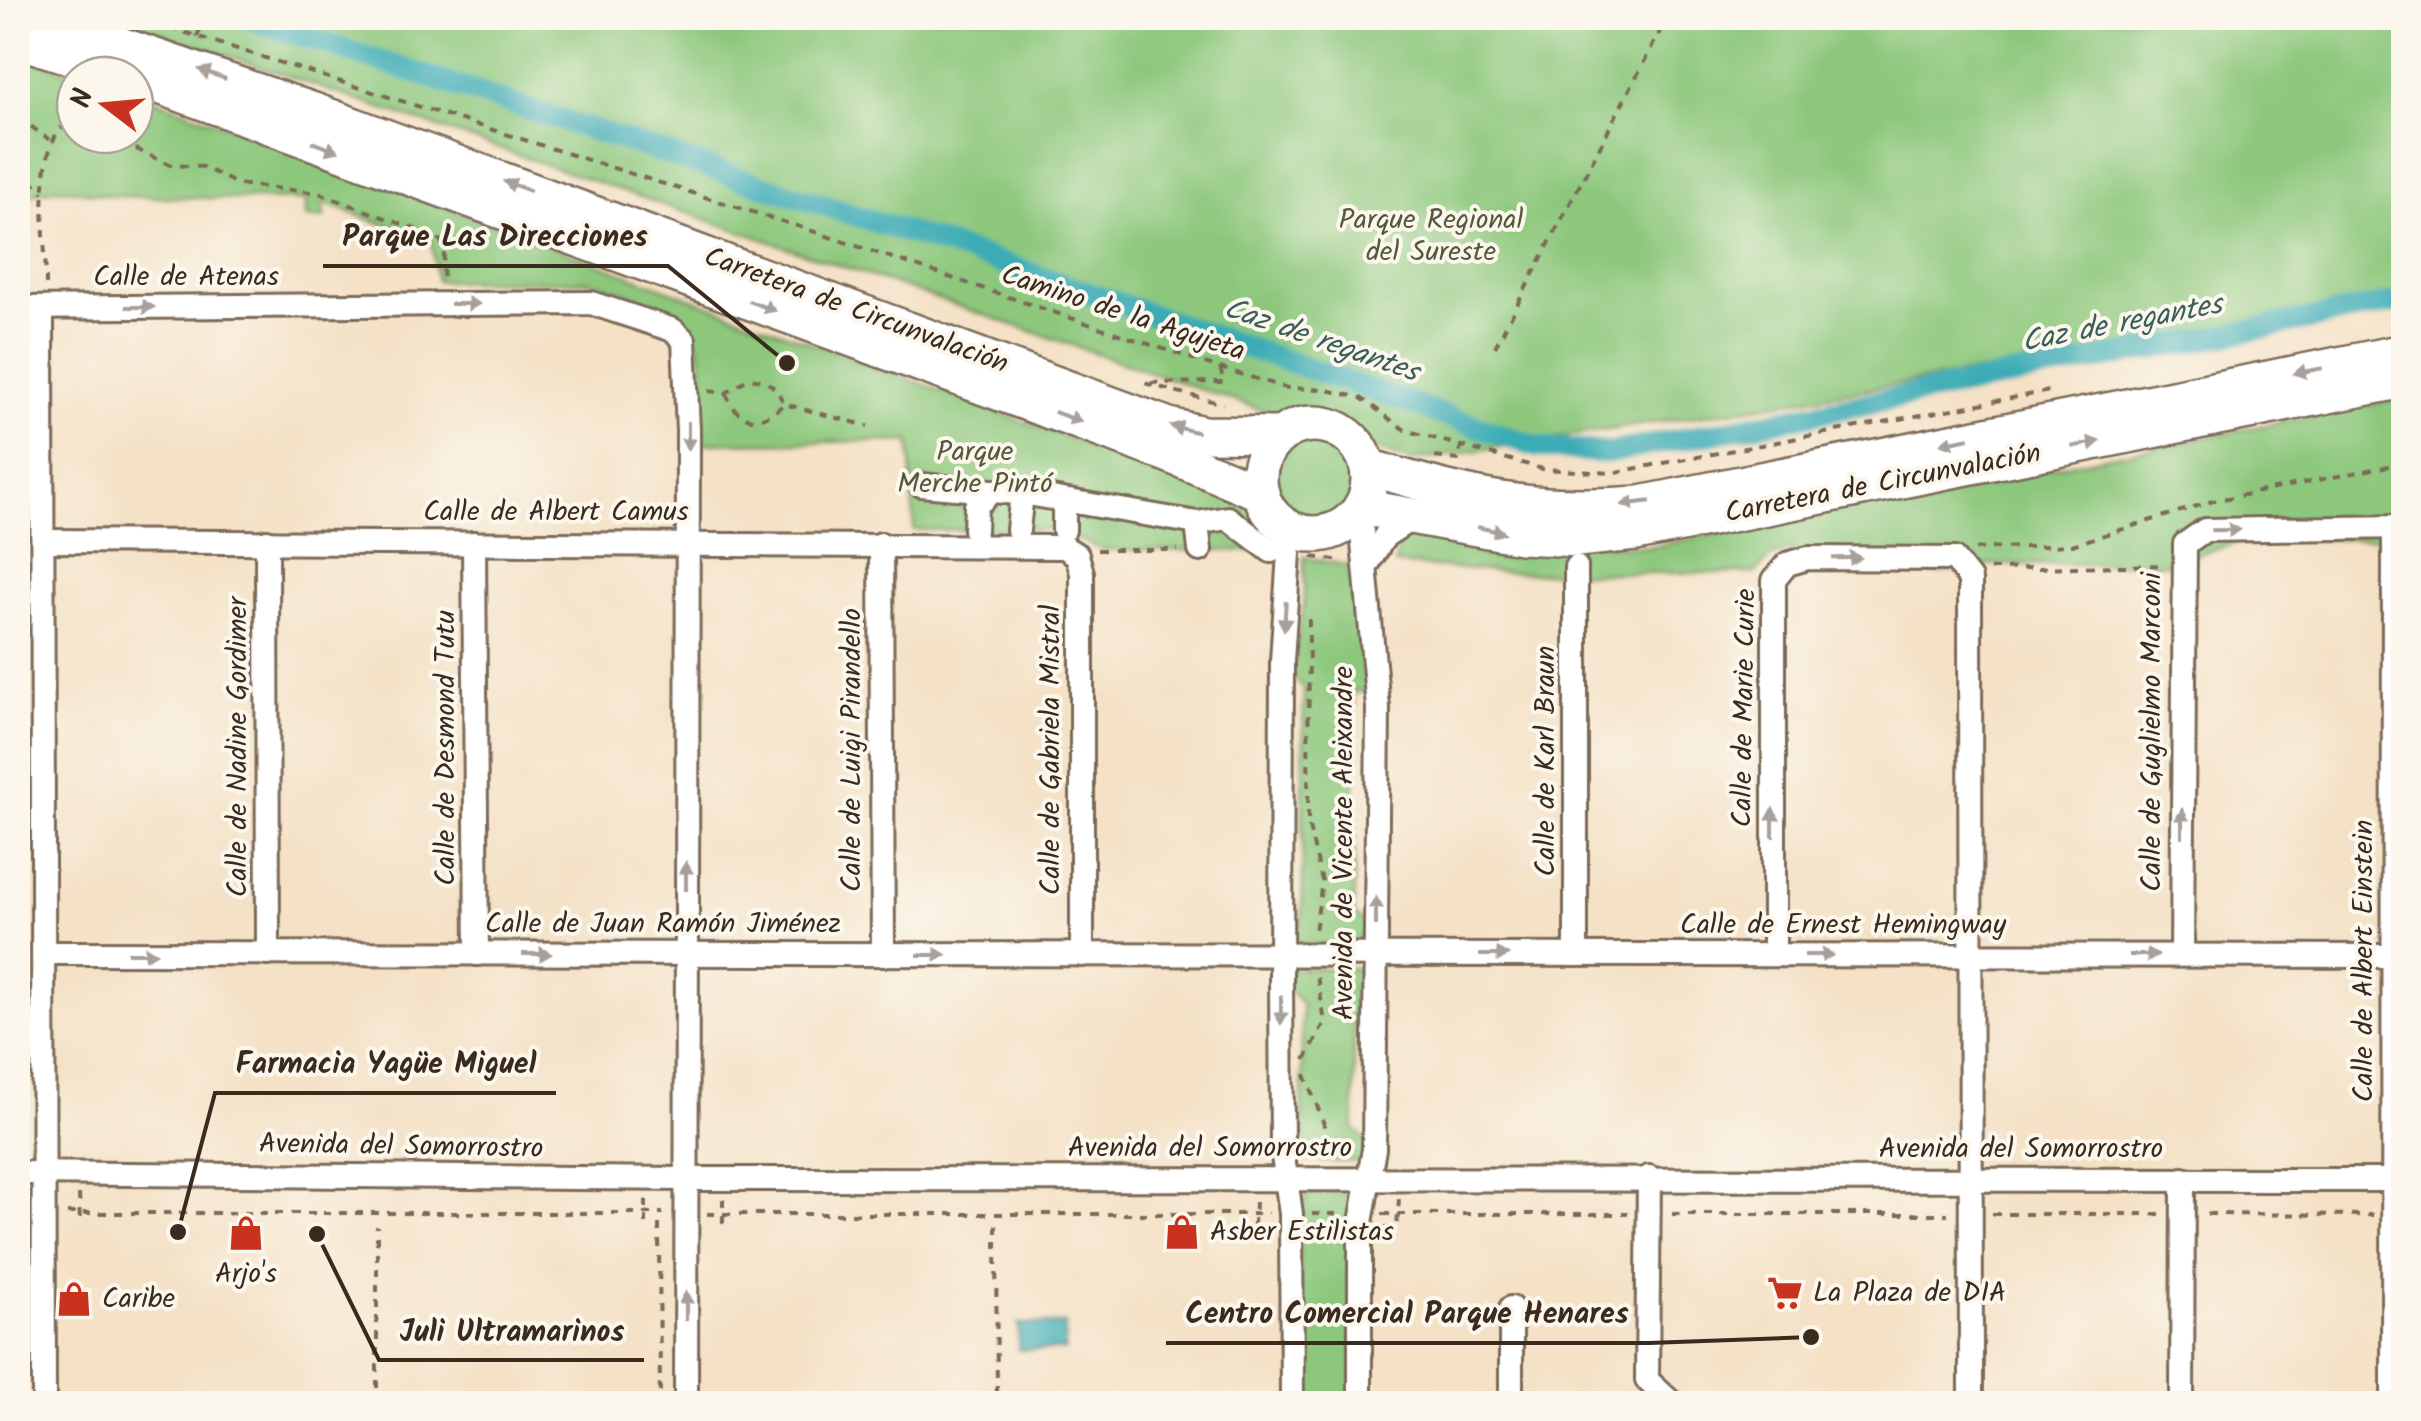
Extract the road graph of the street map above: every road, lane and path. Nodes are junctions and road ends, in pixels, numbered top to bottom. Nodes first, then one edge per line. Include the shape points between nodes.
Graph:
1 (42, 18) edge
2 (140, 18) edge
3 (204, 18) edge
4 (1666, 18) edge
5 (197, 38) junction
6 (18, 40) edge
7 (66, 55) edge
8 (155, 84) edge
9 (18, 117) edge
10 (55, 135) edge
11 (50, 140) junction
12 (148, 155) edge
13 (18, 172) edge
14 (45, 196) junction
15 (443, 285) dead end
16 (44, 299) junction
17 (18, 308) edge
18 (1495, 347) dead end
19 (2404, 352) edge
20 (2404, 380) edge
21 (700, 390) dead end
22 (2058, 390) dead end
23 (726, 393) junction
24 (784, 404) junction
25 (868, 426) dead end
26 (1280, 436) junction
27 (1461, 446) junction
28 (1436, 454) dead end
29 (2404, 463) edge
30 (1368, 467) junction
31 (921, 485) dead end
32 (992, 491) junction
33 (1022, 494) junction
34 (1064, 501) junction
35 (1360, 508) junction
36 (1420, 514) junction
37 (1197, 523) junction
38 (2399, 527) edge
39 (975, 530) dead end
40 (1018, 530) dead end
41 (1282, 535) junction
42 (267, 540) junction
43 (1067, 540) junction
44 (43, 541) junction
45 (687, 542) junction
46 (474, 543) junction
47 (882, 544) junction
48 (1200, 550) joint
49 (1971, 554) dead end
50 (2170, 565) dead end
51 (1367, 566) junction
52 (1576, 566) dead end
53 (1983, 569) dead end
54 (1309, 573) dead end
55 (1309, 606) dead end
56 (44, 953) junction
57 (268, 954) junction
58 (476, 954) junction
59 (686, 954) junction
60 (883, 954) junction
61 (1082, 955) junction
62 (1282, 955) junction
63 (1316, 955) junction
64 (1576, 955) junction
65 (2182, 955) junction
66 (1375, 956) junction
67 (1774, 956) junction
68 (1973, 956) junction
69 (2398, 956) edge
70 (18, 1173) edge
71 (46, 1173) junction
72 (1298, 1177) junction
73 (1371, 1177) junction
74 (1648, 1177) junction
75 (1971, 1178) junction
76 (686, 1179) junction
77 (2182, 1179) junction
78 (2398, 1180) edge
79 (45, 1213) junction
80 (686, 1214) junction
81 (1648, 1214) junction
82 (1971, 1214) junction
83 (2182, 1214) junction
84 (2393, 1214) junction
85 (1303, 1218) junction
86 (1360, 1221) junction
87 (660, 1224) dead end
88 (996, 1225) dead end
89 (378, 1226) dead end
90 (1398, 1227) dead end
91 (1511, 1308) dead end
92 (1647, 1392) edge
93 (1968, 1401) edge
94 (44, 1404) edge
95 (377, 1404) edge
96 (660, 1404) edge
97 (686, 1404) edge
98 (998, 1404) edge
99 (1292, 1404) edge
100 (1360, 1404) edge
101 (1511, 1404) edge
102 (1673, 1404) edge
103 (2182, 1404) edge
104 (2392, 1404) edge

26 -> 1 main road, Carretera de Circunvalación via 1168,426 295,104
2 - 5 path, Camino de la Agujeta
3 - 5 path
4 - 18 path
5 - 27 path, Camino de la Agujeta via 803,228 1220,368 1287,388 1361,398 1405,430
6 - 7 main road, Carretera de Circunvalación
8 -> 41 main road, Carretera de Circunvalación via 1146,446
9 - 11 path
10 - 11 path
11 - 14 path
12 - 15 path via 204,167 236,184 320,193 439,238
13 - 14 path
14 - 16 path
16 - 17 street, Calle de Atenas
16 - 44 street
16 -> 45 street, Calle de Atenas via 614,307 672,330 688,349
19 -> 30 main road, Carretera de Circunvalación via 1640,504 1515,505
36 -> 20 main road, Carretera de Circunvalación via 1521,536 1636,533
21 - 23 path
22 - 27 path, Camino de la Agujeta via 1610,472 1543,469
23 - 24 path via 749,378 765,380
23 - 24 path via 746,420 770,418
24 - 25 path
26 - 30 main road via 1294,427 1325,424 1353,440
26 - 41 main road via 1260,467
27 - 28 path via 1458,460
29 - 49 path via 2213,501 2072,545 1994,545
30 - 35 main road
31 - 32 street
32 - 33 street
32 - 39 street via 976,506
33 - 34 street
33 - 40 street
34 - 37 street
34 - 43 street, Calle de Gabriela Mistral
35 - 36 main road, Carretera de Circunvalación
35 - 41 main road via 1343,526
35 - 51 street, Avenida de Vicente Aleixandre
36 - 51 street via 1385,536
37 - 41 street via 1228,518
37 - 48 street
65 -> 38 street, Calle de Guglielmo Marconi via 2185,544 2205,530
38 - 69 street, Calle de Albert Einstein
41 - 51 path
41 - 54 path
41 -> 62 street
42 - 44 street, Calle de Albert Camus
42 - 46 street, Calle de Albert Camus
42 - 57 street, Calle de Nadine Gordimer
43 - 47 street, Calle de Albert Camus
43 - 48 path via 1091,550
43 - 61 street, Calle de Gabriela Mistral via 1082,573
44 - 56 street
45 - 46 street, Calle de Albert Camus
45 - 47 street, Calle de Albert Camus
59 -> 45 street, Calle de Atenas
46 - 58 street, Calle de Desmond Tutu
47 - 60 street, Calle de Luigi Pirandello
50 - 53 path
66 -> 51 street, Avenida de Vicente Aleixandre via 1378,708
52 - 64 street, Calle de Karl Braun
55 - 63 path via 1308,823 1322,881
56 -> 57 street, Calle de Juan Ramón Jiménez
56 - 71 street
57 - 58 street, Calle de Juan Ramón Jiménez
58 -> 59 street, Calle de Juan Ramón Jiménez
59 - 60 street, Calle de Juan Ramón Jiménez
59 - 76 street, Calle de Atenas
60 -> 61 street, Calle de Juan Ramón Jiménez
61 - 62 street, Calle de Juan Ramón Jiménez
62 - 63 street, Calle de Ernest Hemingway
62 -> 72 street via 1282,1150
63 - 66 street, Calle de Ernest Hemingway
63 - 72 path via 1325,1022 1308,1049 1305,1074 1328,1128 1326,1148
66 -> 64 street, Calle de Ernest Hemingway
64 - 67 street, Calle de Ernest Hemingway
68 -> 65 street, Calle de Ernest Hemingway
65 - 69 street, Calle de Ernest Hemingway
66 - 73 street, Avenida de Vicente Aleixandre
67 -> 68 street, Calle de Ernest Hemingway
67 -> 68 street, Calle de Marie Curie via 1774,580 1787,564 1808,558 1944,556 1961,563 1970,579
68 - 75 street
69 - 78 street, Calle de Albert Einstein
70 - 71 street, Avenida del Somorrostro
71 - 76 street, Avenida del Somorrostro
71 - 79 street
72 - 73 street, Avenida del Somorrostro
72 - 76 street, Avenida del Somorrostro
72 - 85 street
72 - 85 path
73 - 74 street, Avenida del Somorrostro
73 - 86 street, Avenida de Vicente Aleixandre
74 - 75 street, Avenida del Somorrostro
74 - 81 street
75 - 77 street, Avenida del Somorrostro
75 - 82 street
76 - 80 street, Calle de Atenas
77 - 78 street, Avenida del Somorrostro
77 - 83 street
78 - 84 street, Calle de Albert Einstein
79 - 80 path
79 - 94 street
80 - 85 path
97 -> 80 street, Calle de Atenas
81 - 82 path
81 - 86 path
81 - 92 street
82 - 83 path
82 - 93 street
83 - 84 path
83 - 103 street
84 - 104 street, Calle de Albert Einstein
85 - 86 path
85 - 86 path
85 - 99 street
86 - 90 path
86 - 100 street, Avenida de Vicente Aleixandre
87 - 96 path
88 - 98 path
89 - 95 path
91 - 101 street
92 - 102 street

